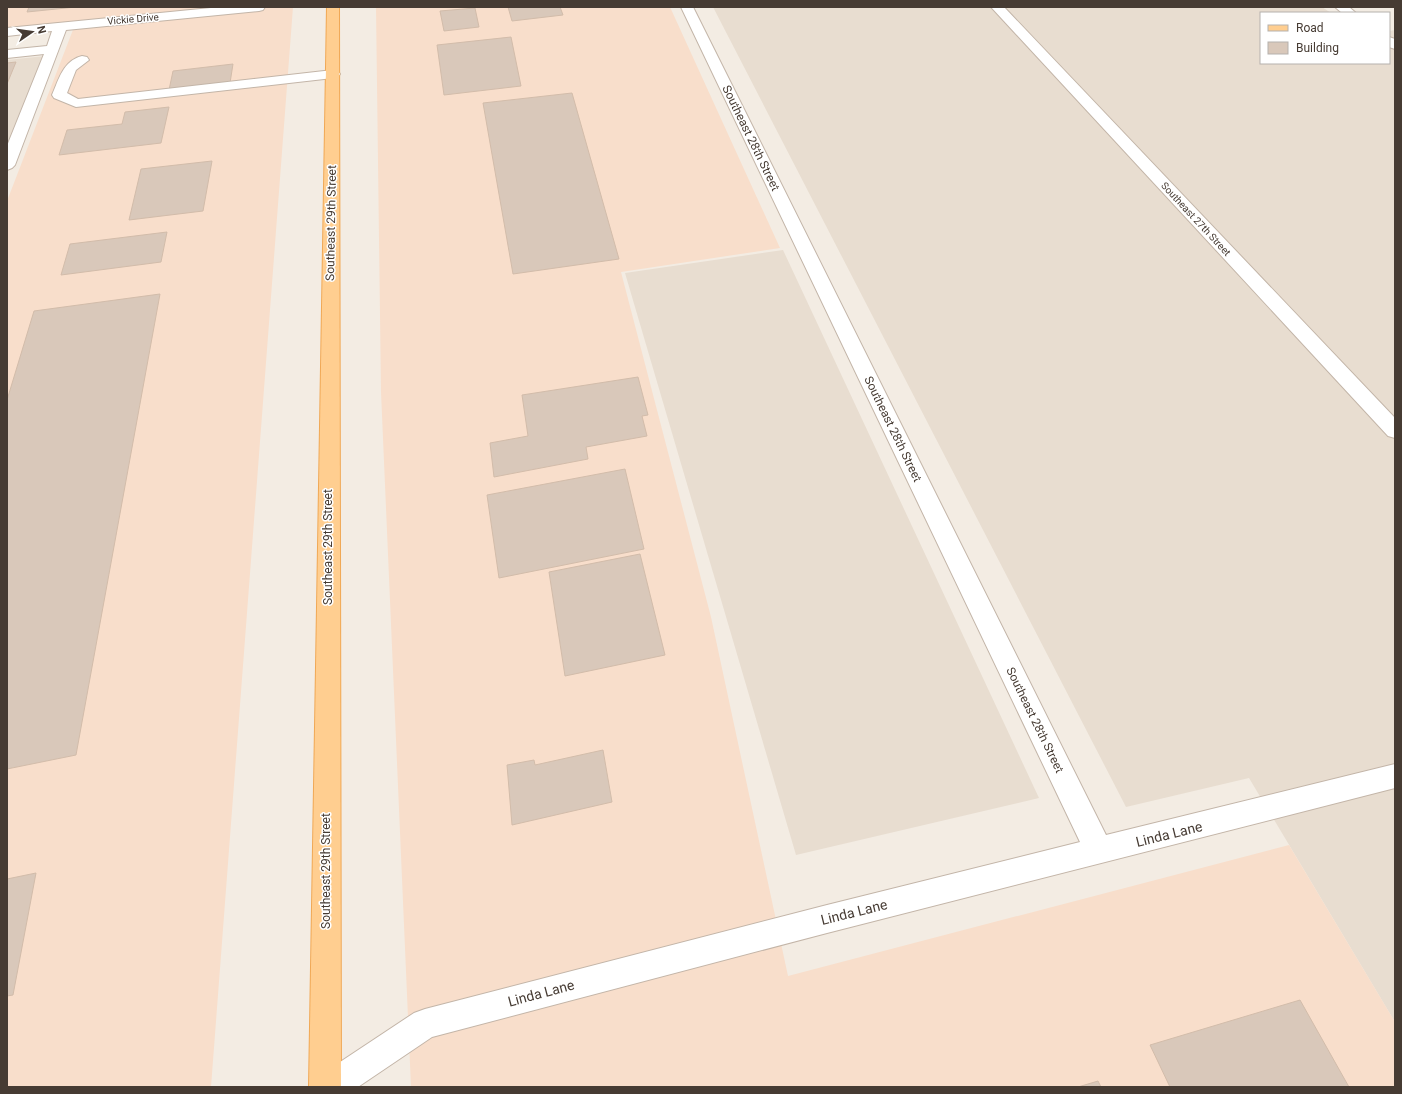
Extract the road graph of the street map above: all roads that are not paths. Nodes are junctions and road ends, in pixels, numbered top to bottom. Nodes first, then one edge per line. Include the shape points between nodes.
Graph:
1 (260, 7) edge
2 (333, 7) edge
3 (687, 7) edge
4 (996, 7) edge
5 (60, 26) junction
6 (7, 32) edge
7 (52, 49) junction
8 (7, 54) edge
9 (82, 60) dead end
10 (333, 74) junction
11 (7, 165) edge
12 (1395, 431) edge
13 (1395, 776) edge
14 (1099, 851) junction
15 (324, 1087) edge
16 (330, 1087) edge

1 - 5 street, Vickie Drive
2 - 10 main road, Southeast 29th Street
3 - 14 street, Southeast 28th Street
4 - 12 street, Southeast 27th Street
5 - 6 street, Vickie Drive
5 - 7 street
7 - 8 street
7 - 11 street
9 - 10 street via 70,68 59,95 76,103
10 - 15 main road, Southeast 29th Street
13 - 14 street, Linda Lane
14 - 16 street, Linda Lane via 425,1024

